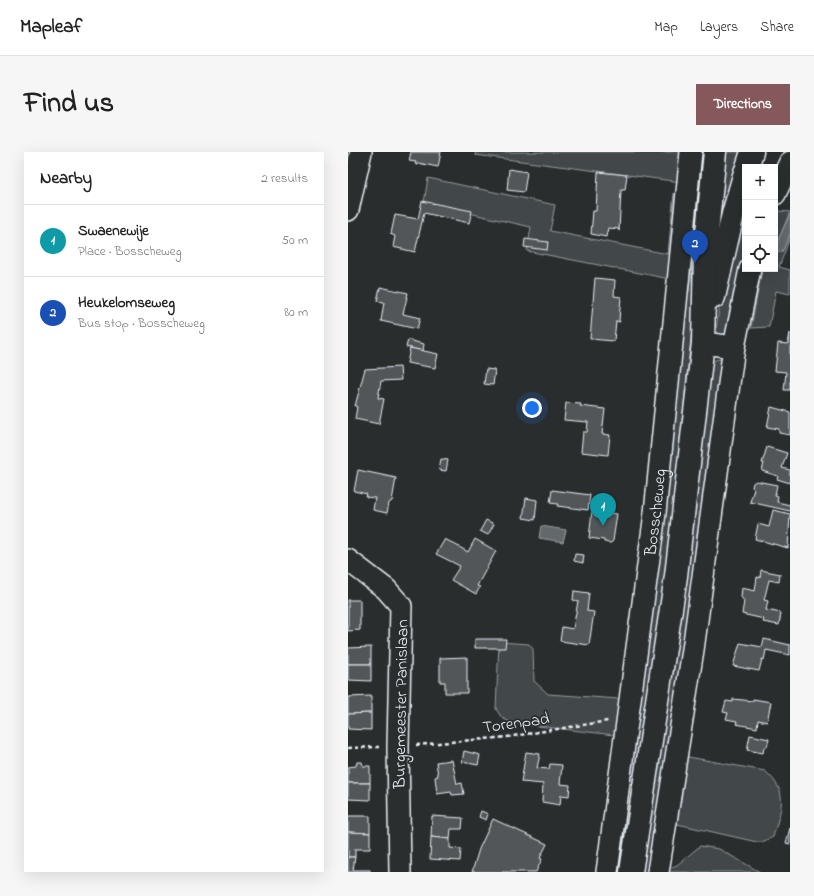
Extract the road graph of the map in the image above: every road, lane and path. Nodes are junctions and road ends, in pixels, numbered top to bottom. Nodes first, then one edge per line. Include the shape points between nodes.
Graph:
1 (361, 152) edge
2 (691, 152) edge
3 (715, 152) edge
4 (752, 152) edge
5 (790, 162) edge
6 (748, 164) edge
7 (742, 183) edge
8 (778, 188) edge
9 (348, 210) edge
10 (749, 272) edge
11 (703, 343) junction
12 (734, 347) junction
13 (348, 560) edge
14 (626, 729) junction
15 (398, 747) junction
16 (348, 748) edge
17 (400, 872) edge
18 (607, 872) edge
19 (631, 872) edge
20 (658, 872) edge

1 - 9 street
2 - 14 street, Bosscheweg via 655,513
3 - 11 main road, Bosscheweg via 705,252
4 - 6 main road
5 - 8 street
7 - 11 main road, Bosscheweg
10 - 12 street
11 - 12 street
11 - 19 main road, Bosscheweg via 676,576
12 - 20 street via 693,650
13 - 15 street, Burgemeester Panislaan via 386,589 401,606
14 - 15 path, Torenpad via 614,729 616,719 508,737
14 - 18 street, Bosscheweg
15 - 16 path
15 - 17 street, Burgemeester Panislaan

